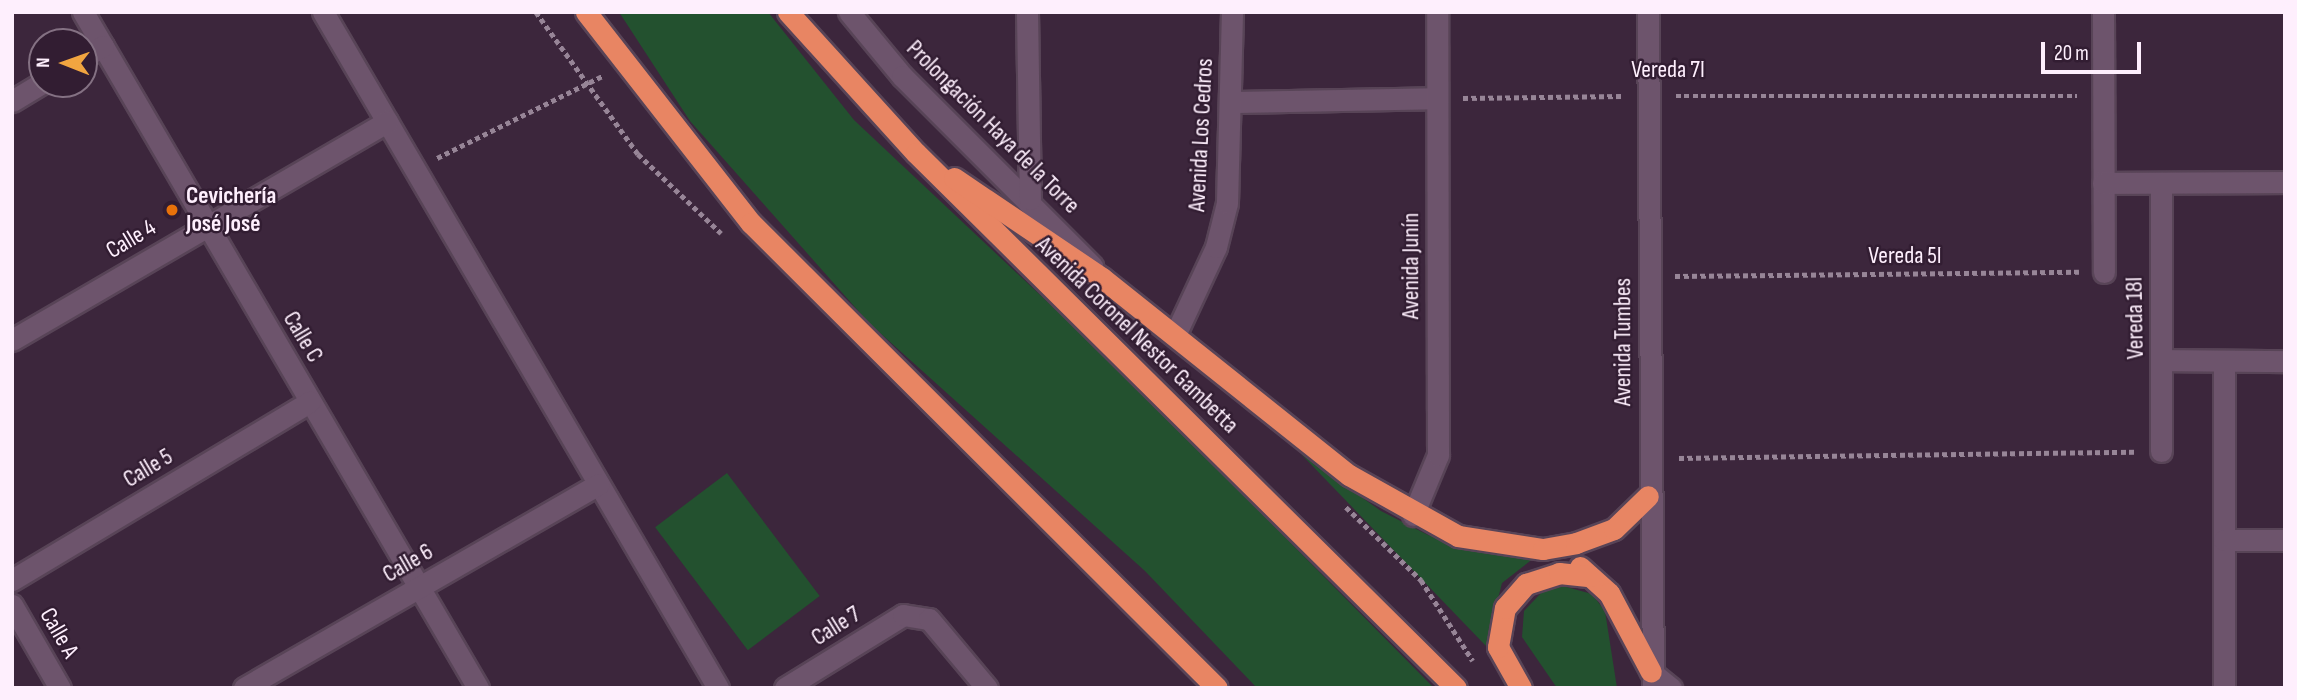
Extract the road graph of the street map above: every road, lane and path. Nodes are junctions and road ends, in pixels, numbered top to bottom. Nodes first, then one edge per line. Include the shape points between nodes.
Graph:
1 (83, 12) edge
2 (323, 12) edge
3 (586, 12) edge
4 (788, 12) edge
5 (849, 12) edge
6 (1027, 12) edge
7 (1232, 12) edge
8 (1437, 12) edge
9 (1648, 12) edge
10 (2103, 12) edge
11 (103, 46) junction
12 (98, 49) edge
13 (622, 63) junction
14 (28, 91) edge
15 (1648, 96) junction
16 (2104, 96) junction
17 (1437, 98) junction
18 (12, 101) edge
19 (1233, 103) junction
20 (387, 122) junction
21 (916, 153) junction
22 (414, 169) junction
23 (2285, 182) edge
24 (2103, 183) junction
25 (2161, 184) junction
26 (1030, 200) junction
27 (206, 225) junction
28 (2104, 272) joint
29 (1650, 276) junction
30 (1102, 278) junction
31 (1175, 335) junction
32 (12, 340) edge
33 (2162, 360) junction
34 (2224, 361) junction
35 (2285, 361) edge
36 (310, 402) junction
37 (2161, 451) joint
38 (1648, 458) junction
39 (599, 484) junction
40 (1648, 496) junction
41 (1336, 498) dead end
42 (1413, 515) junction
43 (2224, 540) junction
44 (2285, 540) edge
45 (1557, 547) junction
46 (1590, 576) junction
47 (12, 580) edge
48 (419, 587) junction
49 (12, 605) edge
50 (1477, 667) dead end
51 (1652, 680) edge
52 (60, 688) edge
53 (244, 688) edge
54 (478, 688) edge
55 (718, 688) edge
56 (785, 688) edge
57 (988, 688) edge
58 (1217, 688) edge
59 (1456, 688) edge
60 (1521, 688) edge
61 (1671, 688) edge
62 (2224, 688) edge

1 - 11 street, Calle C
2 - 20 street
3 - 13 highway
4 - 21 highway, Avenida Coronel Nestor Gambetta
5 - 26 street, Prolongación Haya de la Torre via 902,76
6 - 26 street
7 - 19 street, Avenida Los Cedros
8 - 17 street, Avenida Junín
9 - 15 street, Avenida Tumbes
10 - 16 street
11 - 12 street
11 - 27 street, Calle C
13 - 22 path
13 - 58 highway via 751,223
14 - 18 street
15 - 16 path, Vereda 7I
15 - 17 path, Vereda 7I
15 - 29 street, Avenida Tumbes
16 - 24 street
17 - 19 street
17 - 42 street, Avenida Junín via 1438,455
19 - 31 street, Avenida Los Cedros via 1227,204 1216,247
20 - 22 street
20 - 27 street, Calle 4
21 - 30 highway
21 - 59 highway, Avenida Coronel Nestor Gambetta
22 - 39 street
23 - 25 street
24 - 25 street
24 - 28 street
25 - 33 street, Vereda 18I
26 - 30 street, Prolongación Haya de la Torre
27 - 32 street, Calle 4
27 - 36 street, Calle C
28 - 29 path, Vereda 5I
29 - 38 street, Avenida Tumbes
30 - 31 highway
31 - 42 highway via 1349,475
33 - 34 street
33 - 37 street, Vereda 18I
34 - 35 street
34 - 43 street
36 - 47 street, Calle 5
36 - 48 street, Calle C
37 - 38 path
38 - 40 street, Avenida Tumbes
39 - 48 street, Calle 6
39 - 55 street
40 - 45 highway via 1614,529
40 - 51 street, Avenida Tumbes
41 - 50 path via 1421,580
42 - 45 highway via 1496,545
43 - 44 street
43 - 62 street
45 - 46 highway
46 - 51 highway via 1609,593
46 - 60 highway via 1559,573 1526,584 1504,608 1498,647
48 - 53 street, Calle 6
48 - 54 street, Calle C
49 - 52 street, Calle A
51 - 61 street
56 - 57 street, Calle 7 via 903,615 929,620

